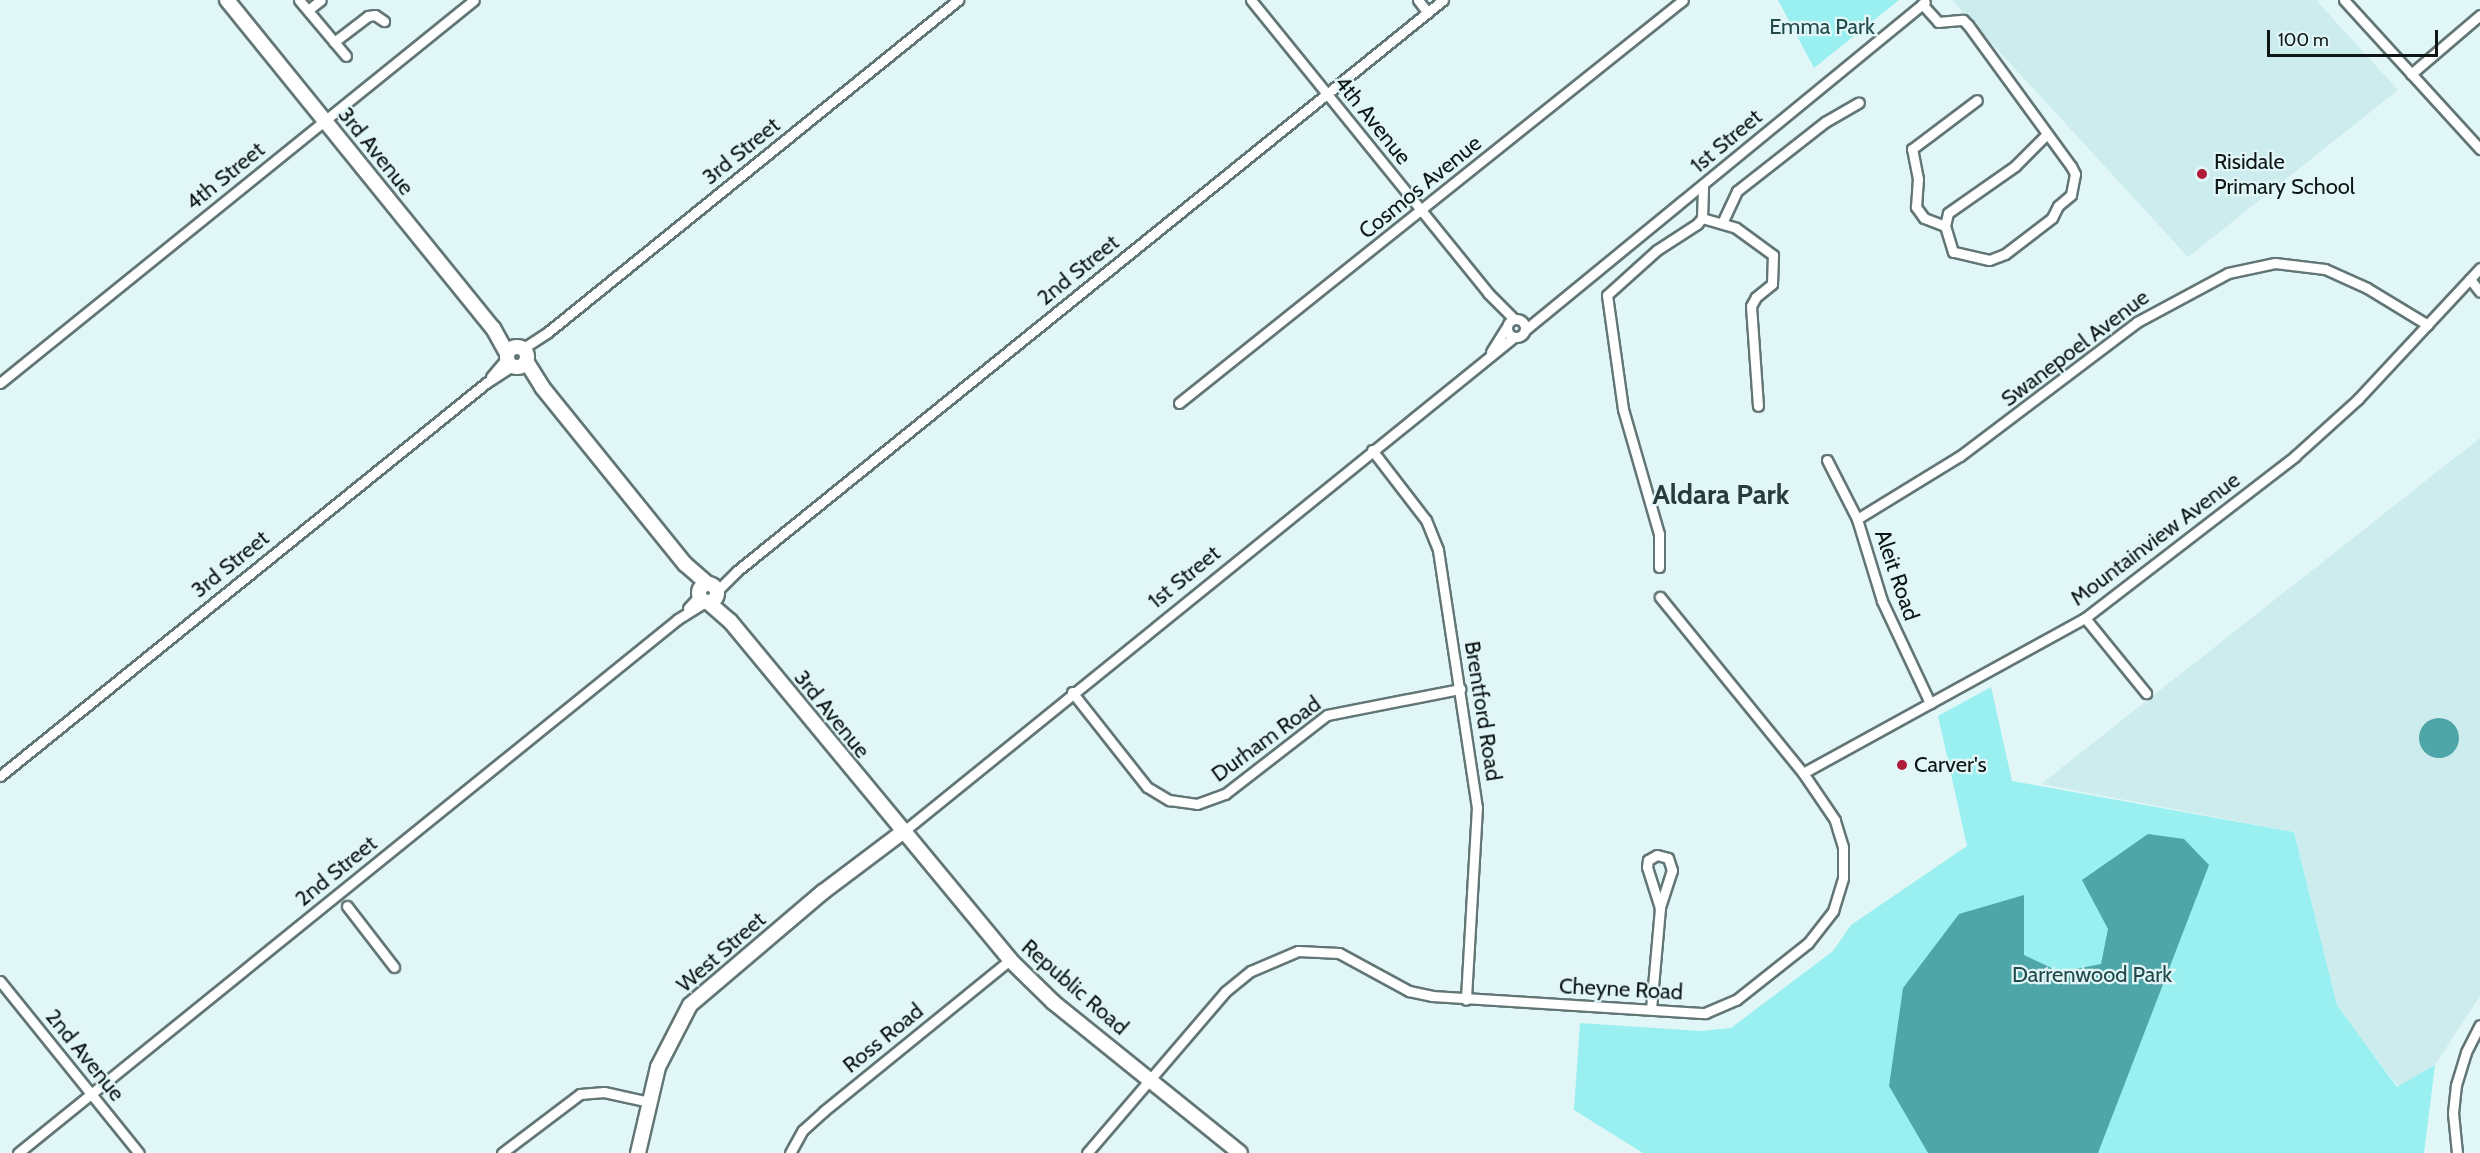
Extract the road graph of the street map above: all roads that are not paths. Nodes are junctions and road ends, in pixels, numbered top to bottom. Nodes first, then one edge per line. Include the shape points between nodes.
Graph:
1 (227, 0) edge
2 (299, 0) edge
3 (321, 0) edge
4 (474, 0) edge
5 (958, 0) edge
6 (1251, 0) edge
7 (1418, 0) edge
8 (1443, 0) edge
9 (1683, 0) edge
10 (2344, 0) edge
11 (1924, 2) edge
12 (308, 10) junction
13 (1428, 13) junction
14 (2480, 15) edge
15 (384, 21) dead end
16 (334, 42) junction
17 (346, 56) dead end
18 (2410, 74) junction
19 (1327, 94) junction
20 (1977, 100) dead end
21 (1859, 102) dead end
22 (324, 121) junction
23 (2047, 134) junction
24 (2480, 149) edge
25 (1703, 186) junction
26 (1422, 211) junction
27 (1702, 218) junction
28 (1723, 221) junction
29 (1945, 226) junction
30 (2480, 268) edge
31 (2470, 279) junction
32 (2480, 292) edge
33 (1546, 309) junction
34 (1512, 323) junction
35 (2428, 325) junction
36 (1525, 330) junction
37 (1514, 337) junction
38 (1490, 354) junction
39 (517, 357) junction
40 (0, 383) edge
41 (1179, 403) dead end
42 (1758, 406) dead end
43 (1372, 450) junction
44 (1827, 460) dead end
45 (1857, 519) junction
46 (1659, 567) dead end
47 (708, 593) junction
48 (1660, 597) dead end
49 (2085, 618) junction
50 (1460, 689) junction
51 (1071, 692) junction
52 (2146, 693) dead end
53 (1930, 703) junction
54 (1803, 773) junction
55 (0, 776) edge
56 (904, 831) junction
57 (347, 906) dead end
58 (1660, 908) junction
59 (1010, 960) junction
60 (394, 967) dead end
61 (0, 981) edge
62 (1466, 1000) junction
63 (1651, 1009) junction
64 (2480, 1025) edge
65 (1151, 1080) junction
66 (91, 1094) junction
67 (649, 1102) junction
68 (18, 1153) edge
69 (139, 1153) edge
70 (502, 1153) edge
71 (638, 1153) edge
72 (790, 1153) edge
73 (1087, 1153) edge
74 (1240, 1153) edge
75 (2457, 1153) edge

1 - 22 main road, 3rd Avenue
2 - 12 street
3 - 12 street
4 - 22 street, 4th Street
5 - 39 street, 3rd Street
6 - 19 street, 4th Avenue
7 - 13 street
8 - 13 street, 2nd Street
9 - 26 street, Cosmos Avenue
10 - 18 street
11 - 23 street via 1938,22 1964,21
11 - 25 street, 1st Street
12 - 16 street
13 - 19 street, 2nd Street
14 - 18 street
15 - 16 street via 375,15 368,16
16 - 17 street
18 - 24 street
19 - 26 street, 4th Avenue
19 - 47 street, 2nd Street
20 - 29 street via 1912,147 1918,179 1916,207 1924,218
21 - 28 street via 1825,122 1737,191
22 - 39 main road, 3rd Avenue
22 - 40 street, 4th Street
23 - 29 street via 2014,166 1953,208
23 - 29 street via 2071,166 2075,179 2071,195 2049,221 2005,254 1989,260 1953,252
25 - 27 street
25 - 33 street, 1st Street
26 - 34 street, 4th Avenue
26 - 41 street, Cosmos Avenue
27 - 28 street
27 - 46 street via 1657,250 1607,295 1623,409 1661,543
28 - 42 street via 1771,250 1775,261 1772,284 1751,306
30 - 31 street, Mountainview Avenue
31 - 32 street
31 - 35 street, Mountainview Avenue
33 - 34 street, 1st Street
33 - 36 street, 1st Street
34 - 36 street
34 - 37 street
34 - 38 street, 1st Street
35 - 45 street, Swanepoel Avenue via 2367,288 2325,269 2275,263 2228,273 2137,322 1960,456
35 - 49 street, Mountainview Avenue via 2358,399 2295,456
36 - 37 street, 1st Street
37 - 38 street, 1st Street
38 - 43 street, 1st Street
39 - 47 main road, 3rd Avenue
39 - 55 street, 3rd Street
43 - 50 street, Brentford Road via 1431,527
43 - 51 street, 1st Street
44 - 45 street, Aleit Road
45 - 53 street, Aleit Road via 1882,601
47 - 56 main road, 3rd Avenue
47 - 66 street, 2nd Street
48 - 54 street, Cheyne Road
49 - 52 street
49 - 53 street, Mountainview Avenue
50 - 51 street, Durham Road via 1327,715 1225,794 1197,804 1169,800 1147,787
50 - 62 street, Brentford Road via 1478,807
51 - 56 street, 1st Street
53 - 54 street, Mountainview Avenue
54 - 63 street, Cheyne Road via 1835,820 1843,847 1840,893 1825,925 1761,982 1725,1007 1705,1013
56 - 59 main road, Republic Road
56 - 67 main road, West Street via 823,892 695,999 665,1048
57 - 60 street
58 - 58 street via 1647,867 1648,861 1657,855 1668,858 1672,870
58 - 63 street
59 - 65 main road, Republic Road via 1053,1002
59 - 72 street, Ross Road via 824,1111 803,1130
61 - 66 street, 2nd Avenue
62 - 63 street, Cheyne Road
62 - 65 street, Cheyne Road via 1417,994 1339,953 1298,951 1276,957 1226,991
64 - 75 street via 2456,1085 2453,1113
65 - 73 street, Cheyne Road
65 - 74 main road, Republic Road
66 - 68 street, 2nd Street
66 - 69 street, 2nd Avenue
67 - 70 street via 604,1092 580,1094
67 - 71 main road, West Street

